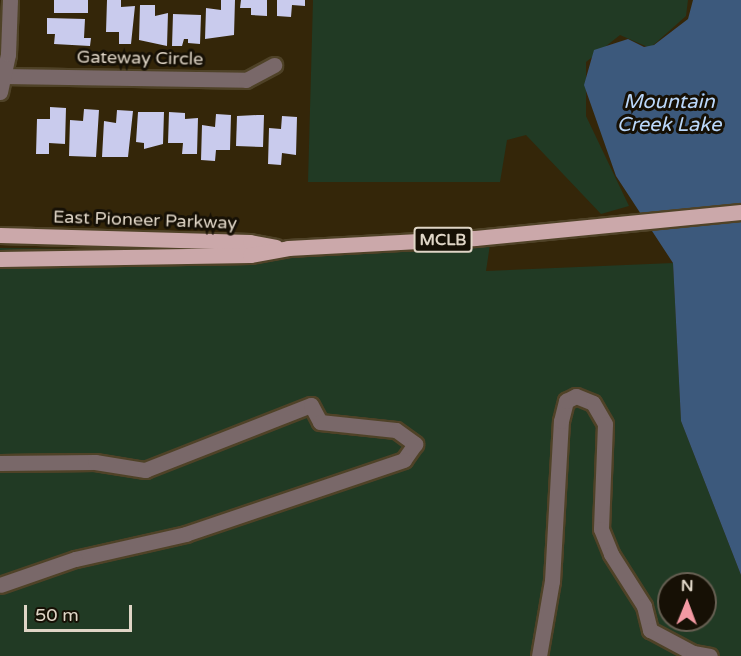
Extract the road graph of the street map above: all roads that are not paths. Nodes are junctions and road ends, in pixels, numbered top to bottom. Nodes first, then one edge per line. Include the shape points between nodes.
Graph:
1 (10, 0) edge
2 (274, 65) dead end
3 (3, 76) junction
4 (0, 92) edge
5 (741, 212) edge
6 (0, 235) edge
7 (288, 248) junction
8 (0, 259) edge
9 (0, 464) edge
10 (0, 585) edge
11 (539, 656) edge
12 (711, 656) edge

1 - 3 street
2 - 3 street, Gateway Circle via 246,80
3 - 4 street
5 - 7 main road, East Pioneer Parkway / MCLB via 366,246
6 - 7 main road, East Pioneer Parkway / MCLB via 250,242
7 - 8 main road, East Pioneer Parkway / MCLB via 250,255
9 - 10 street via 95,462 145,470 310,405 320,422 396,430 415,444 404,460 186,534 75,559
11 - 12 street via 552,581 561,421 566,401 576,396 593,403 605,424 601,529 610,554 644,606 650,630 693,653

